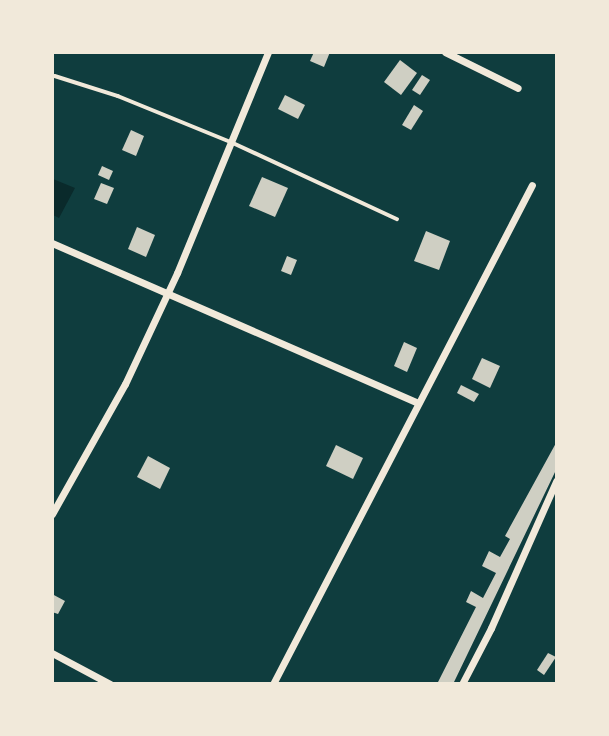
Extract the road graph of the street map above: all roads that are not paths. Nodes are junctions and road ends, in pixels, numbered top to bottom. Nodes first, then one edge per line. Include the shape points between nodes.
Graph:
1 (268, 52) edge
2 (445, 52) edge
3 (55, 76) dead end
4 (518, 88) dead end
5 (231, 142) junction
6 (532, 185) dead end
7 (397, 219) dead end
8 (52, 243) edge
9 (166, 295) junction
10 (418, 403) junction
11 (556, 481) edge
12 (52, 514) edge
13 (52, 653) edge
14 (110, 684) edge
15 (273, 684) edge
16 (462, 684) edge

1 - 5 street
2 - 4 street
3 - 5 lane
5 - 7 lane
5 - 9 street
6 - 10 street
8 - 9 street
9 - 10 street
9 - 12 street via 125,384
10 - 15 street
11 - 16 street
13 - 14 street

